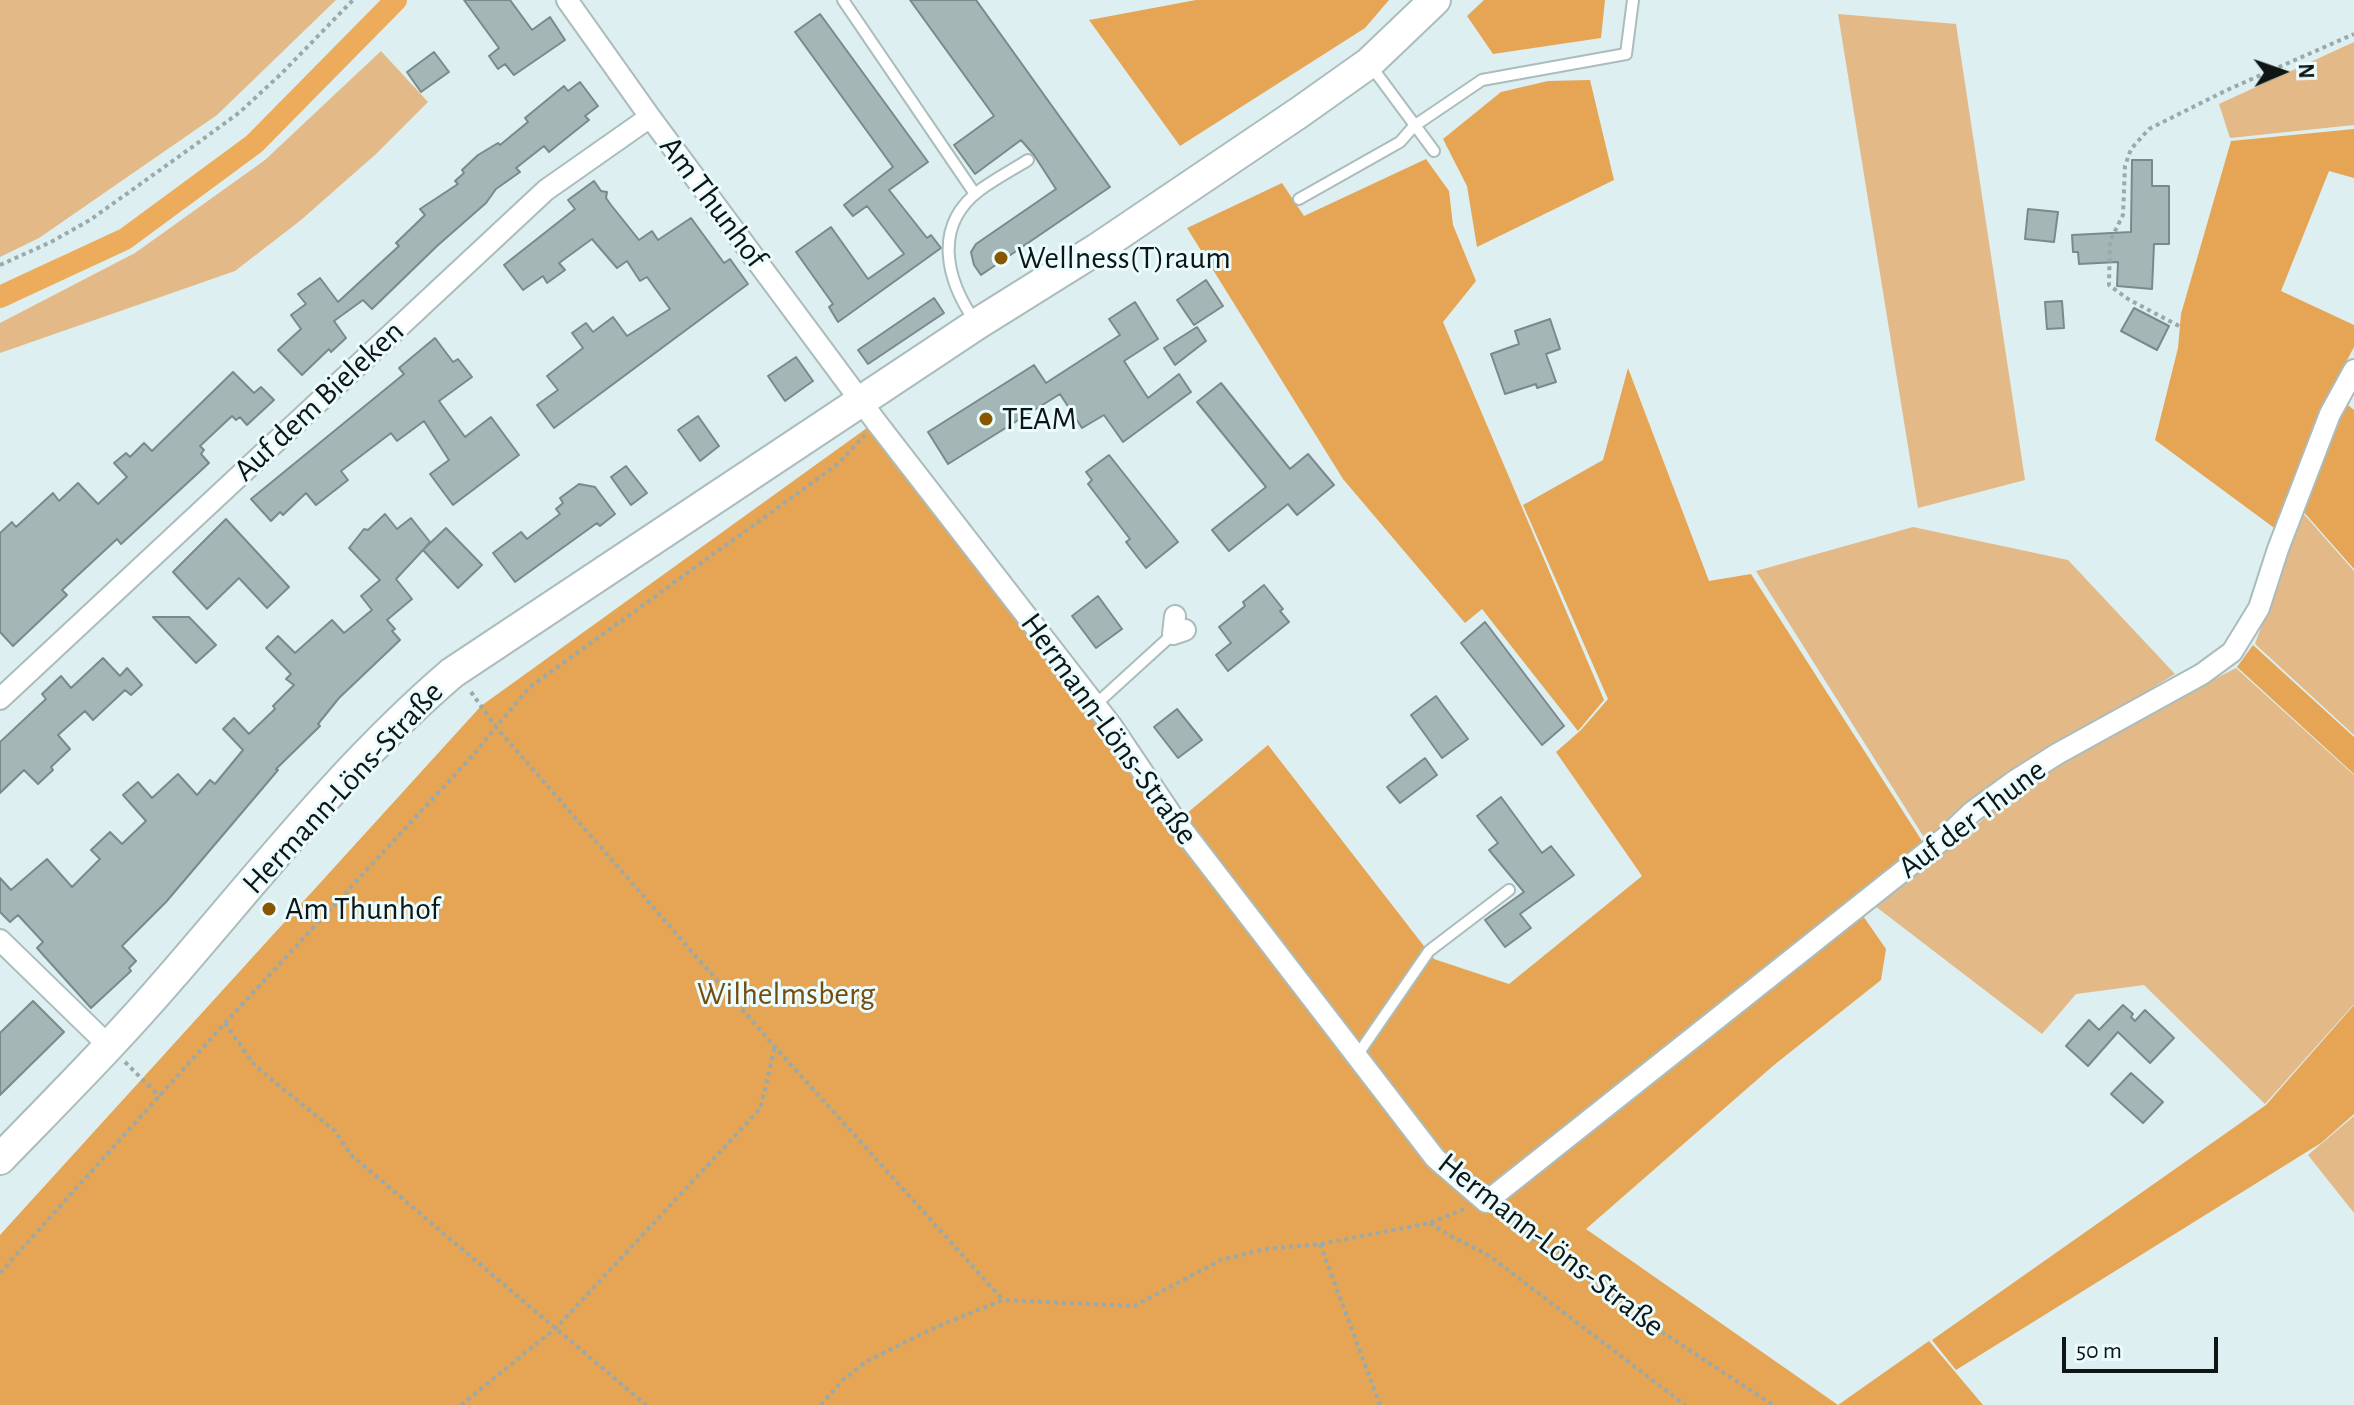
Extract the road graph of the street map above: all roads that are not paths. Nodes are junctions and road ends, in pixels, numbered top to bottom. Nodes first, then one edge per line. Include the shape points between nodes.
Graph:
1 (567, 0) edge
2 (843, 0) edge
3 (1435, 0) edge
4 (1633, 0) edge
5 (1369, 63) junction
6 (650, 117) junction
7 (1414, 126) junction
8 (1434, 151) dead end
9 (1028, 160) dead end
10 (975, 194) junction
11 (1299, 199) dead end
12 (977, 324) junction
13 (2354, 370) edge
14 (869, 412) junction
15 (1178, 627) dead end
16 (0, 699) edge
17 (1095, 705) junction
18 (1509, 890) dead end
19 (0, 940) edge
20 (109, 1046) junction
21 (1356, 1057) junction
22 (0, 1159) edge
23 (1482, 1200) joint

1 - 6 street, Am Thunhof
2 - 10 lane
3 - 5 street, Hermann-Löns-Straße
4 - 7 lane via 1626,54 1482,80
5 - 7 lane
5 - 12 street, Hermann-Löns-Straße via 1097,249
6 - 14 street, Am Thunhof
6 - 16 street, Auf dem Bieleken via 546,190
7 - 8 lane
7 - 11 lane via 1400,142
9 - 10 lane
10 - 12 lane via 953,223 949,272
12 - 14 street, Hermann-Löns-Straße
13 - 23 street, Auf der Thune via 2330,414 2275,548 2259,608 2232,652 2057,754 1972,812
14 - 17 street, Hermann-Löns-Straße
14 - 20 street, Hermann-Löns-Straße via 533,617 452,673 343,778
15 - 17 lane
17 - 21 street, Hermann-Löns-Straße via 1175,820
18 - 21 lane via 1429,951
19 - 20 street
20 - 22 street, Hermann-Löns-Straße
21 - 23 street, Hermann-Löns-Straße via 1435,1158

